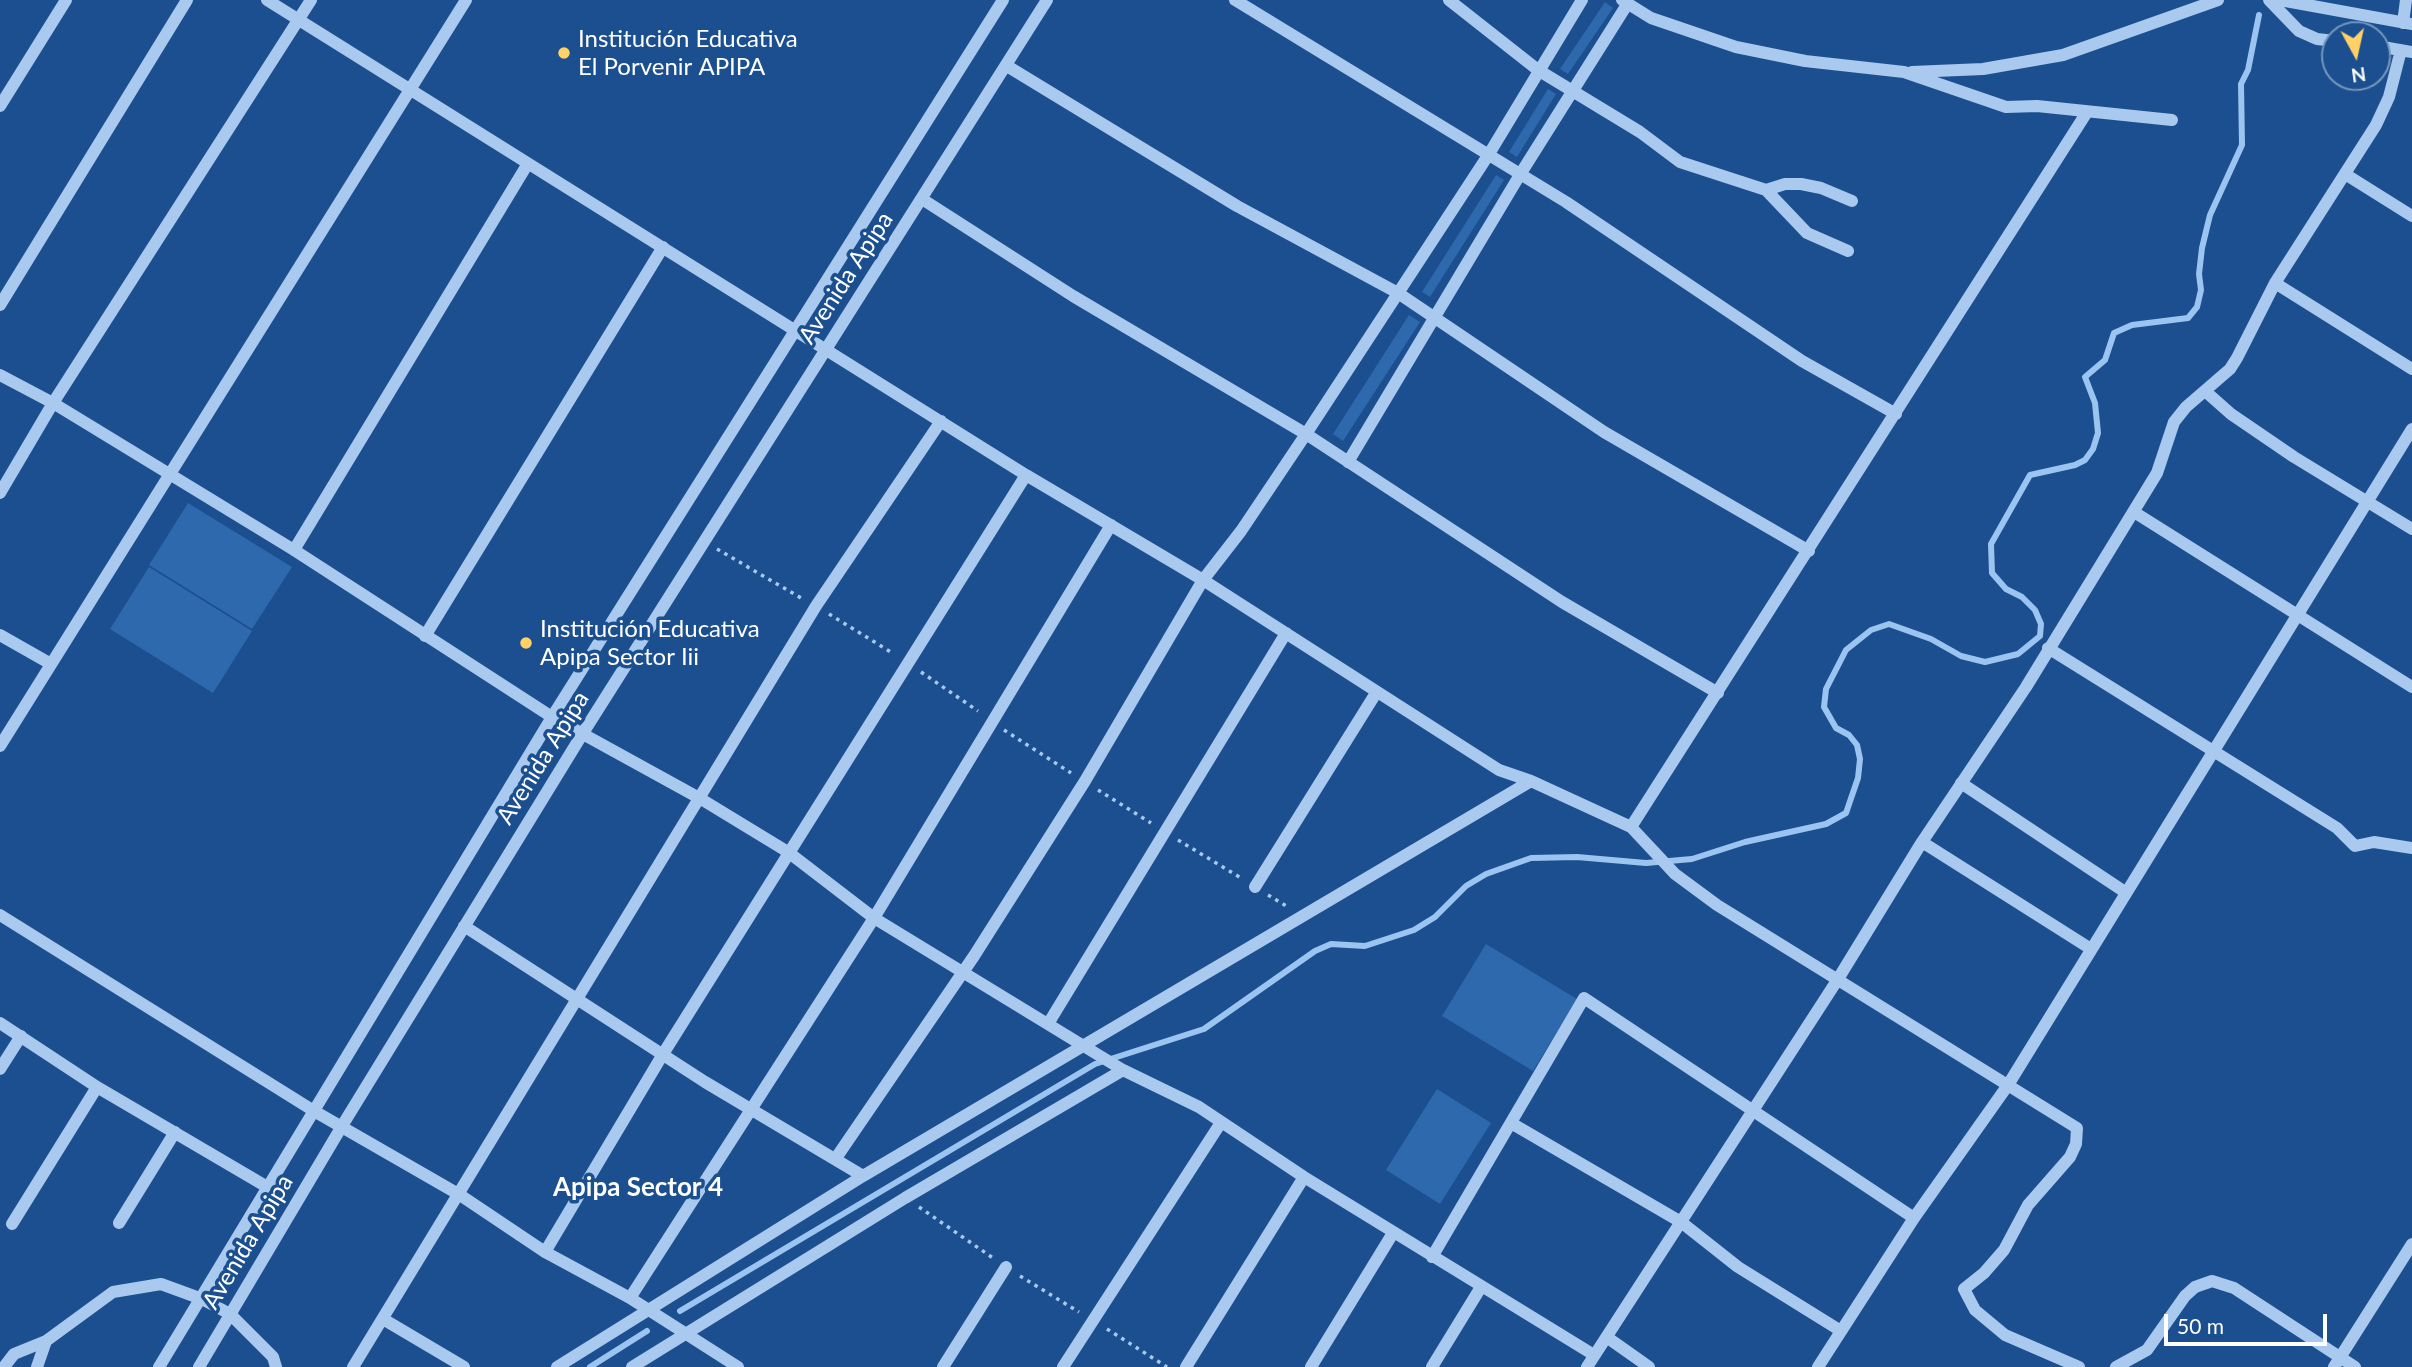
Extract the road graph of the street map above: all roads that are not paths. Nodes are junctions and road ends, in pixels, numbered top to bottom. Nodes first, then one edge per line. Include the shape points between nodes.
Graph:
1 (66, 0) edge
2 (187, 0) edge
3 (267, 0) edge
4 (311, 0) edge
5 (466, 0) edge
6 (1003, 0) edge
7 (1047, 0) edge
8 (1235, 0) edge
9 (1449, 0) edge
10 (1581, 0) edge
11 (2218, 0) edge
12 (2269, 0) edge
13 (2406, 0) edge
14 (2288, 1) edge
15 (1625, 2) edge
16 (298, 20) junction
17 (2407, 24) edge
18 (2321, 39) edge
19 (2407, 51) edge
20 (1007, 66) junction
21 (1538, 70) junction
22 (1904, 72) junction
23 (412, 89) junction
24 (1573, 91) junction
25 (0, 106) edge
26 (2087, 112) junction
27 (2172, 120) dead end
28 (1489, 154) junction
29 (527, 164) junction
30 (1521, 173) junction
31 (2345, 174) junction
32 (1766, 190) junction
33 (922, 199) junction
34 (1852, 201) dead end
35 (2412, 216) edge
36 (663, 247) junction
37 (1848, 251) dead end
38 (2275, 283) junction
39 (1398, 293) junction
40 (0, 305) edge
41 (1436, 317) junction
42 (793, 330) junction
43 (826, 350) junction
44 (2412, 369) edge
45 (0, 375) edge
46 (2205, 391) junction
47 (53, 403) junction
48 (1896, 414) junction
49 (941, 421) junction
50 (2412, 429) edge
51 (1306, 434) junction
52 (1348, 462) junction
53 (169, 475) junction
54 (1026, 475) junction
55 (0, 493) edge
56 (2368, 499) junction
57 (2134, 512) junction
58 (1111, 525) junction
59 (2412, 529) edge
60 (294, 550) junction
61 (1809, 551) junction
62 (1203, 580) junction
63 (2298, 614) junction
64 (1286, 633) junction
65 (0, 635) edge
66 (425, 636) junction
67 (2048, 648) junction
68 (51, 664) junction
69 (2412, 687) edge
70 (1376, 693) junction
71 (1717, 693) junction
72 (552, 717) junction
73 (583, 733) junction
74 (0, 746) edge
75 (2212, 752) junction
76 (1531, 781) junction
77 (1961, 783) junction
78 (701, 799) junction
79 (1631, 827) junction
80 (1922, 842) junction
81 (2412, 848) edge
82 (788, 852) junction
83 (1255, 887) dead end
84 (2125, 892) junction
85 (0, 915) edge
86 (874, 918) junction
87 (464, 926) junction
88 (2091, 949) junction
89 (961, 970) junction
90 (1838, 979) junction
91 (577, 998) junction
92 (0, 1023) edge
93 (1048, 1024) junction
94 (21, 1036) junction
95 (1083, 1044) junction
96 (663, 1054) junction
97 (0, 1069) edge
98 (1123, 1070) junction
99 (2008, 1085) junction
100 (97, 1087) junction
101 (752, 1108) junction
102 (1753, 1110) junction
103 (314, 1111) junction
104 (1511, 1123) junction
105 (1220, 1124) junction
106 (342, 1126) junction
107 (175, 1132) junction
108 (836, 1158) junction
109 (863, 1176) junction
110 (1304, 1177) junction
111 (269, 1188) junction
112 (460, 1195) junction
113 (1914, 1219) junction
114 (1681, 1222) junction
115 (119, 1223) dead end
116 (12, 1224) dead end
117 (1393, 1233) junction
118 (2412, 1244) edge
119 (545, 1252) junction
120 (1432, 1257) junction
121 (1006, 1267) road end
122 (1481, 1287) junction
123 (630, 1298) junction
124 (202, 1299) junction
125 (649, 1312) junction
126 (230, 1314) junction
127 (383, 1319) junction
128 (1841, 1331) junction
129 (685, 1335) junction
130 (1608, 1338) junction
131 (46, 1341) junction
132 (1594, 1354) junction
133 (724, 1363) edge
134 (2337, 1363) edge
135 (4, 1367) edge
136 (37, 1367) edge
137 (159, 1367) edge
138 (200, 1367) edge
139 (276, 1367) edge
140 (353, 1367) edge
141 (464, 1367) edge
142 (557, 1367) edge
143 (632, 1367) edge
144 (738, 1367) edge
145 (943, 1367) edge
146 (1063, 1367) edge
147 (1186, 1367) edge
148 (1311, 1367) edge
149 (1432, 1367) edge
150 (1587, 1367) edge
151 (1649, 1367) edge
152 (1818, 1367) edge
153 (2079, 1367) edge
154 (2116, 1367) edge
155 (2355, 1367) edge

1 - 25 street
2 - 40 street
3 - 16 street
4 - 16 street
5 - 23 street
6 - 42 street, Avenida Apipa
7 - 20 street, Avenida Apipa
8 - 28 street
9 - 21 street
10 - 21 street
11 - 22 street via 2063,55 1983,69
12 - 18 street via 2300,31
13 - 17 street
14 - 17 street
15 - 22 street via 1651,18 1736,47 1805,61
15 - 24 street
16 - 23 street
16 - 47 street
19 - 31 street via 2376,125
20 - 33 street, Avenida Apipa
20 - 39 street via 1237,206
21 - 24 street
21 - 28 street
22 - 26 street via 2006,107
23 - 29 street
23 - 53 street
24 - 30 street
24 - 32 street via 1680,162
26 - 27 street
26 - 48 street
28 - 30 street
28 - 39 street
29 - 36 street
29 - 60 street
30 - 41 street
30 - 48 street via 1801,361
31 - 35 street
31 - 38 street
32 - 34 street via 1801,184
32 - 37 street via 1807,233
33 - 43 street, Avenida Apipa
33 - 51 street via 1073,296
36 - 42 street
36 - 66 street
38 - 44 street
38 - 46 street via 2230,369
39 - 41 street
39 - 51 street
41 - 52 street
41 - 61 street via 1604,432
42 - 43 street
42 - 72 street, Avenida Apipa
43 - 49 street
43 - 73 street, Avenida Apipa
45 - 47 street
46 - 56 street via 2283,450
46 - 57 street via 2174,422 2157,473
47 - 53 street
47 - 55 street
48 - 61 street
49 - 54 street
49 - 78 street via 816,606
50 - 56 street
51 - 52 street
51 - 62 street
52 - 71 street via 1562,602
53 - 60 street
53 - 68 street
54 - 58 street
54 - 82 street
56 - 59 street
56 - 63 street
57 - 63 street
57 - 67 street
58 - 62 street
58 - 86 street
60 - 66 street
61 - 71 street
62 - 64 street
62 - 89 street via 1084,781
63 - 69 street
63 - 75 street
64 - 70 street
64 - 93 street
65 - 68 street
66 - 72 street
67 - 75 street
67 - 77 street
68 - 74 street
70 - 76 street via 1499,770
70 - 83 street
71 - 79 street
72 - 73 street
72 - 103 street, Avenida Apipa
73 - 78 street
73 - 87 street, Avenida Apipa
75 - 81 street via 2337,828 2355,846 2374,842
75 - 84 street
76 - 79 street
76 - 95 street
77 - 80 street
77 - 84 street
78 - 82 street
78 - 91 street
79 - 90 street via 1675,874
80 - 88 street
80 - 90 street
82 - 86 street
82 - 96 street
84 - 88 street
85 - 103 street
86 - 89 street
86 - 101 street
87 - 91 street
87 - 106 street, Avenida Apipa
88 - 99 street
89 - 93 street
89 - 108 street
90 - 99 street
90 - 102 street
91 - 96 street
91 - 112 street
92 - 94 street
93 - 95 street
94 - 97 street
94 - 100 street
95 - 98 street
95 - 109 street
96 - 101 street
96 - 119 street
98 - 105 street via 1199,1107
98 - 129 street
99 - 113 street
99 - 153 street via 2077,1128 2076,1144 2028,1205 2004,1250 1964,1289 1975,1310 2005,1335
100 - 107 street
100 - 116 street
101 - 108 street
101 - 123 street
102 - 104 street via 1584,998
102 - 113 street
102 - 114 street
103 - 106 street
103 - 111 street, Avenida Apipa
104 - 114 street
104 - 120 street
105 - 110 street
105 - 146 street
106 - 112 street
106 - 126 street, Avenida Apipa
107 - 111 street
107 - 115 street
108 - 109 street
109 - 125 street
110 - 117 street
110 - 147 street
111 - 124 street, Avenida Apipa
112 - 119 street
112 - 127 street
113 - 128 street
114 - 128 street via 1738,1267
114 - 130 street
117 - 120 street
117 - 148 street
118 - 134 street
119 - 123 street
120 - 122 street
121 - 145 street
122 - 132 street
122 - 149 street
123 - 125 street
124 - 126 street
124 - 131 street via 161,1284 113,1292
124 - 137 street, Avenida Apipa
125 - 129 street
125 - 142 street
126 - 138 street, Avenida Apipa
126 - 139 street via 273,1357
127 - 140 street
127 - 141 street
128 - 152 street
129 - 133 street
129 - 143 street
130 - 132 street
130 - 151 street
131 - 135 street via 14,1354
131 - 136 street
132 - 150 street
133 - 144 street
134 - 154 street via 2234,1288 2212,1281 2185,1296 2147,1350
134 - 155 street

